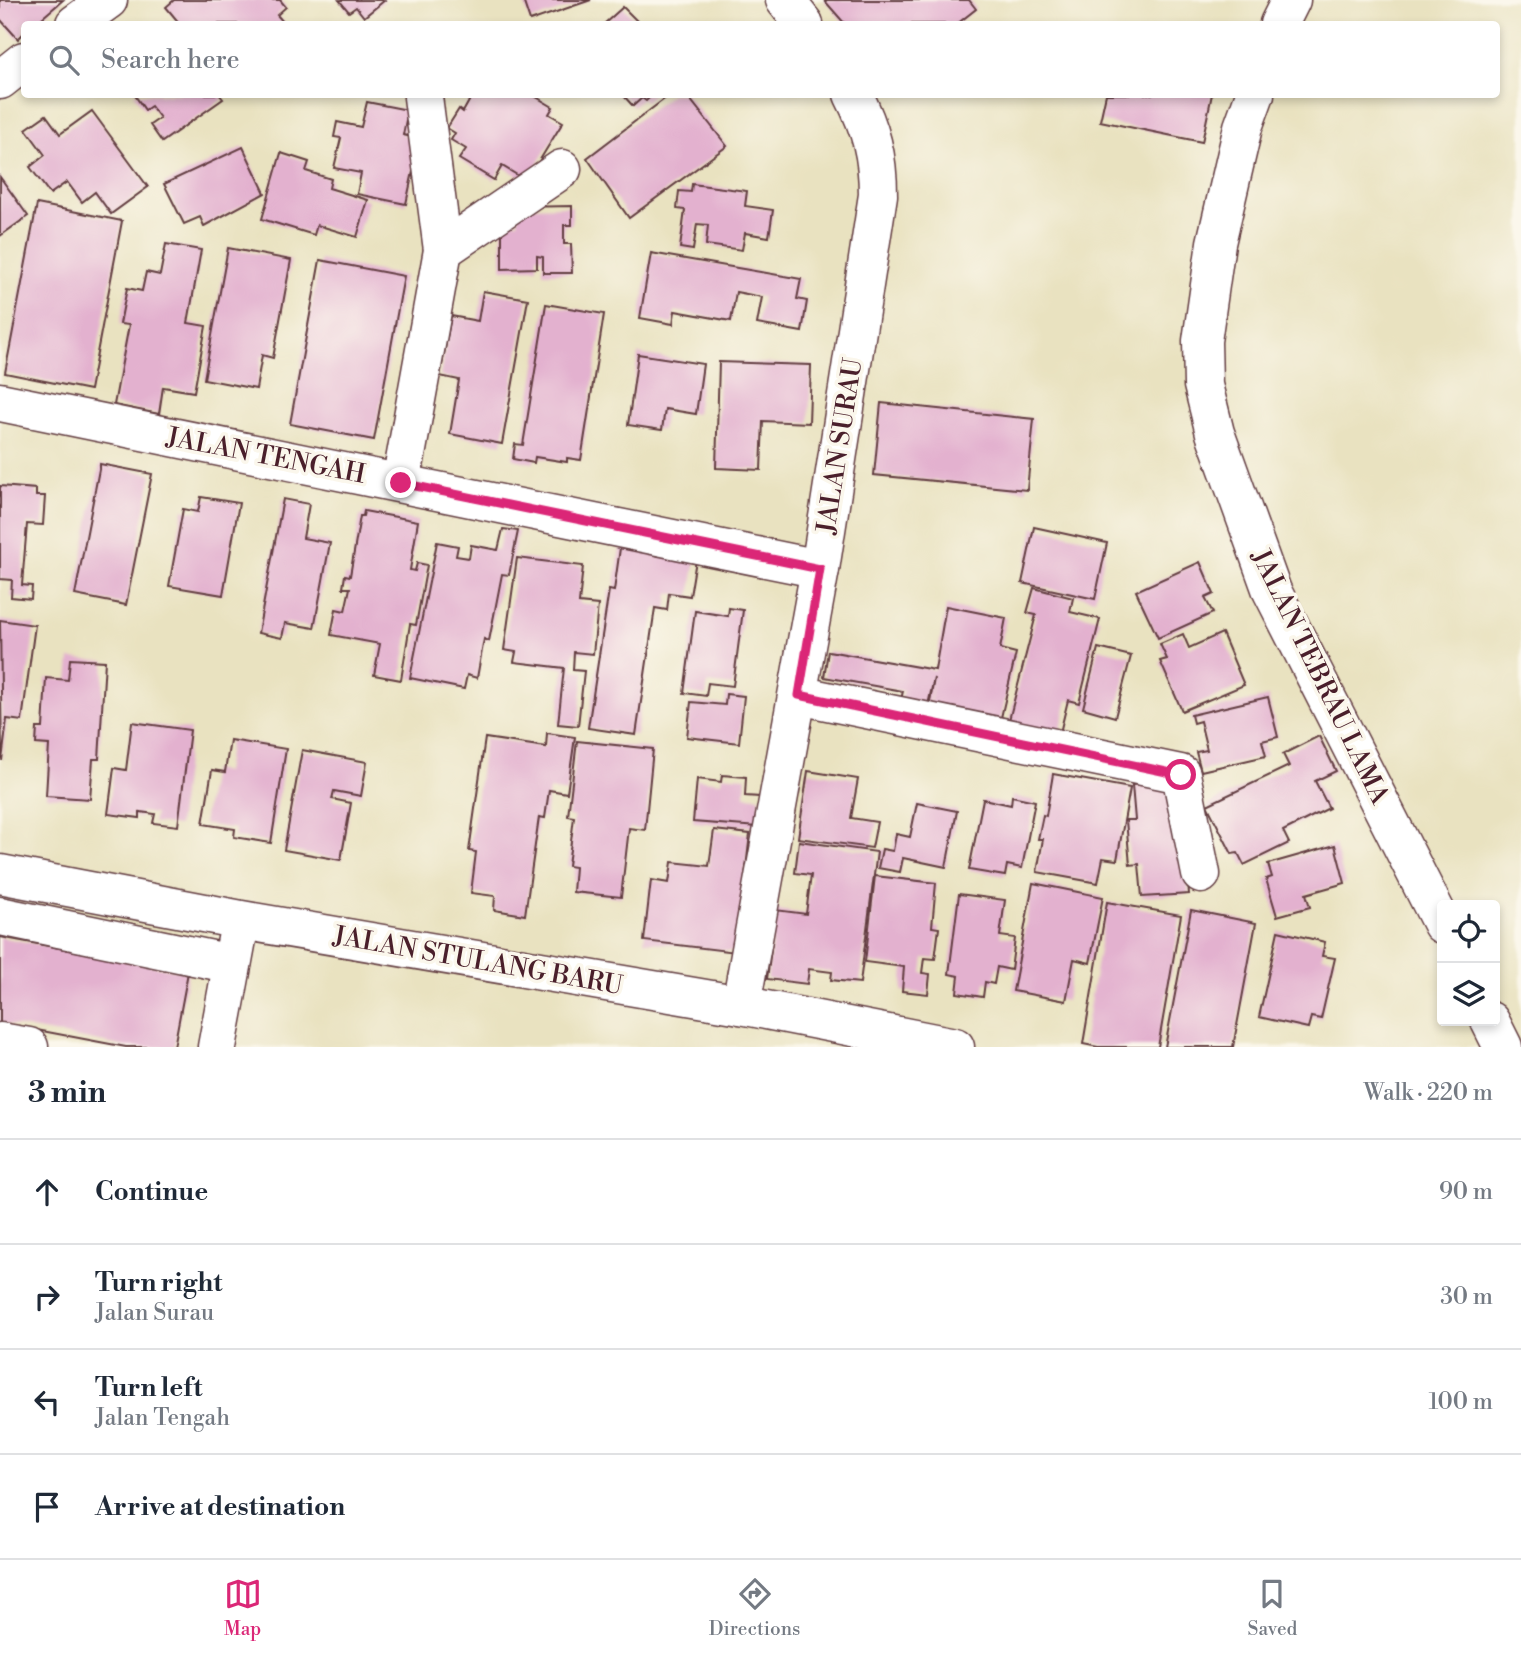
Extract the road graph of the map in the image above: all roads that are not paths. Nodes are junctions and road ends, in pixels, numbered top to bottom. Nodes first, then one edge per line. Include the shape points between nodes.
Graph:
1 (108, 0) edge
2 (785, 0) edge
3 (1291, 0) edge
4 (79, 21) edge
5 (801, 21) edge
6 (1280, 21) edge
7 (21, 63) edge
8 (0, 80) edge
9 (423, 98) edge
10 (855, 98) edge
11 (1254, 98) edge
12 (562, 169) dead end
13 (443, 250) junction
14 (0, 402) edge
15 (401, 483) junction
16 (820, 569) junction
17 (799, 695) junction
18 (0, 874) edge
19 (1200, 874) dead end
20 (1437, 914) edge
21 (0, 916) edge
22 (241, 920) junction
23 (232, 964) junction
24 (741, 1006) junction
25 (1492, 1026) edge
26 (877, 1039) edge
27 (0, 1042) edge
28 (29, 1047) edge
29 (217, 1047) edge
30 (955, 1047) edge
31 (1503, 1047) edge

1 - 4 street
2 - 5 street
3 - 6 street
7 - 8 street
9 - 13 street
10 - 16 street, JALAN SURAU via 875,149 878,195
11 - 20 street, JALAN TEBRAU LAMA via 1216,243 1202,341 1203,385 1214,433 1272,591
12 - 13 street
13 - 15 street
14 - 15 street, JALAN TENGAH
15 - 16 street, JALAN TENGAH
16 - 17 street, JALAN SURAU
17 - 19 street via 1181,775
17 - 24 street, JALAN SURAU
18 - 22 street, JALAN STULANG BARU
21 - 23 street
22 - 23 street
22 - 24 street, JALAN STULANG BARU
23 - 29 street
24 - 26 street, JALAN STULANG BARU
25 - 31 street
26 - 30 street, JALAN STULANG BARU
27 - 28 street

